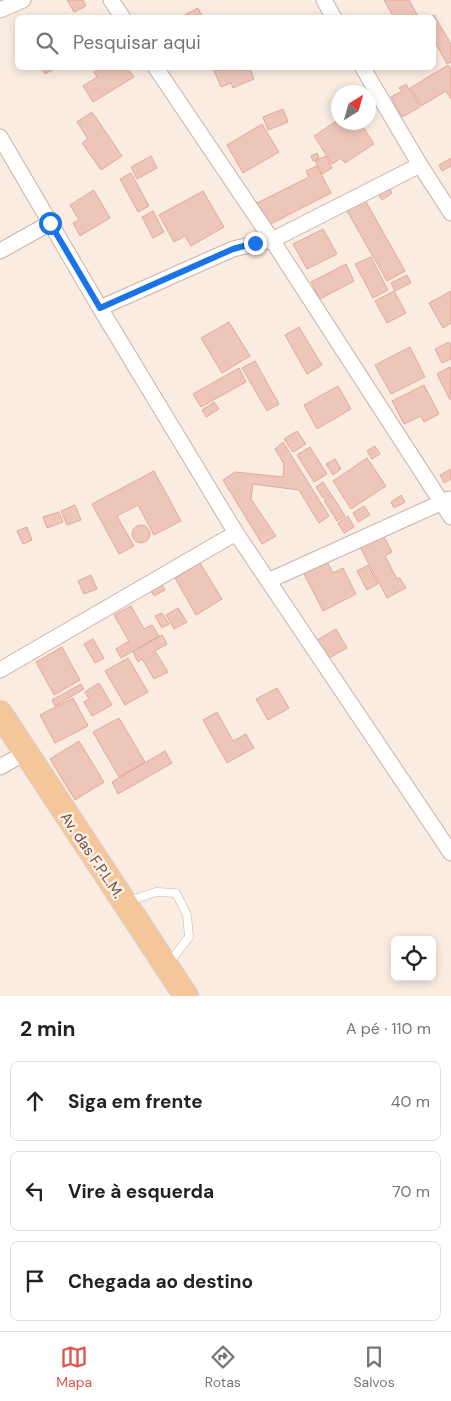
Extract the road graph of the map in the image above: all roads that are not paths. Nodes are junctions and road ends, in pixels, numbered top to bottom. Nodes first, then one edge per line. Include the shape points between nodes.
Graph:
1 (23, 0) edge
2 (111, 0) edge
3 (324, 0) edge
4 (5, 5) edge
5 (121, 15) edge
6 (332, 15) edge
7 (157, 70) edge
8 (364, 70) edge
9 (0, 137) edge
10 (420, 165) junction
11 (451, 213) edge
12 (50, 223) junction
13 (272, 240) junction
14 (0, 250) edge
15 (100, 308) junction
16 (447, 500) edge
17 (451, 517) edge
18 (236, 533) junction
19 (268, 580) junction
20 (0, 670) edge
21 (0, 713) edge
22 (25, 753) junction
23 (0, 767) edge
24 (451, 853) edge
25 (124, 902) junction
26 (167, 967) junction
27 (186, 996) edge

1 - 4 street
2 - 5 street
3 - 6 street
7 - 13 street
8 - 10 street
9 - 12 street
10 - 11 street
10 - 13 street
12 - 14 street
12 - 15 street
13 - 15 street via 233,249
13 - 16 street
15 - 18 street
16 - 17 street
16 - 19 street
18 - 19 street
18 - 20 street
19 - 24 street
21 - 22 main road, Av. das F.P.L.M.
22 - 23 street
22 - 25 main road, Av. das F.P.L.M.
25 - 26 main road, Av. das F.P.L.M.
25 - 26 lane via 156,892 176,893 187,915 189,937
26 - 27 main road, Av. das F.P.L.M.

